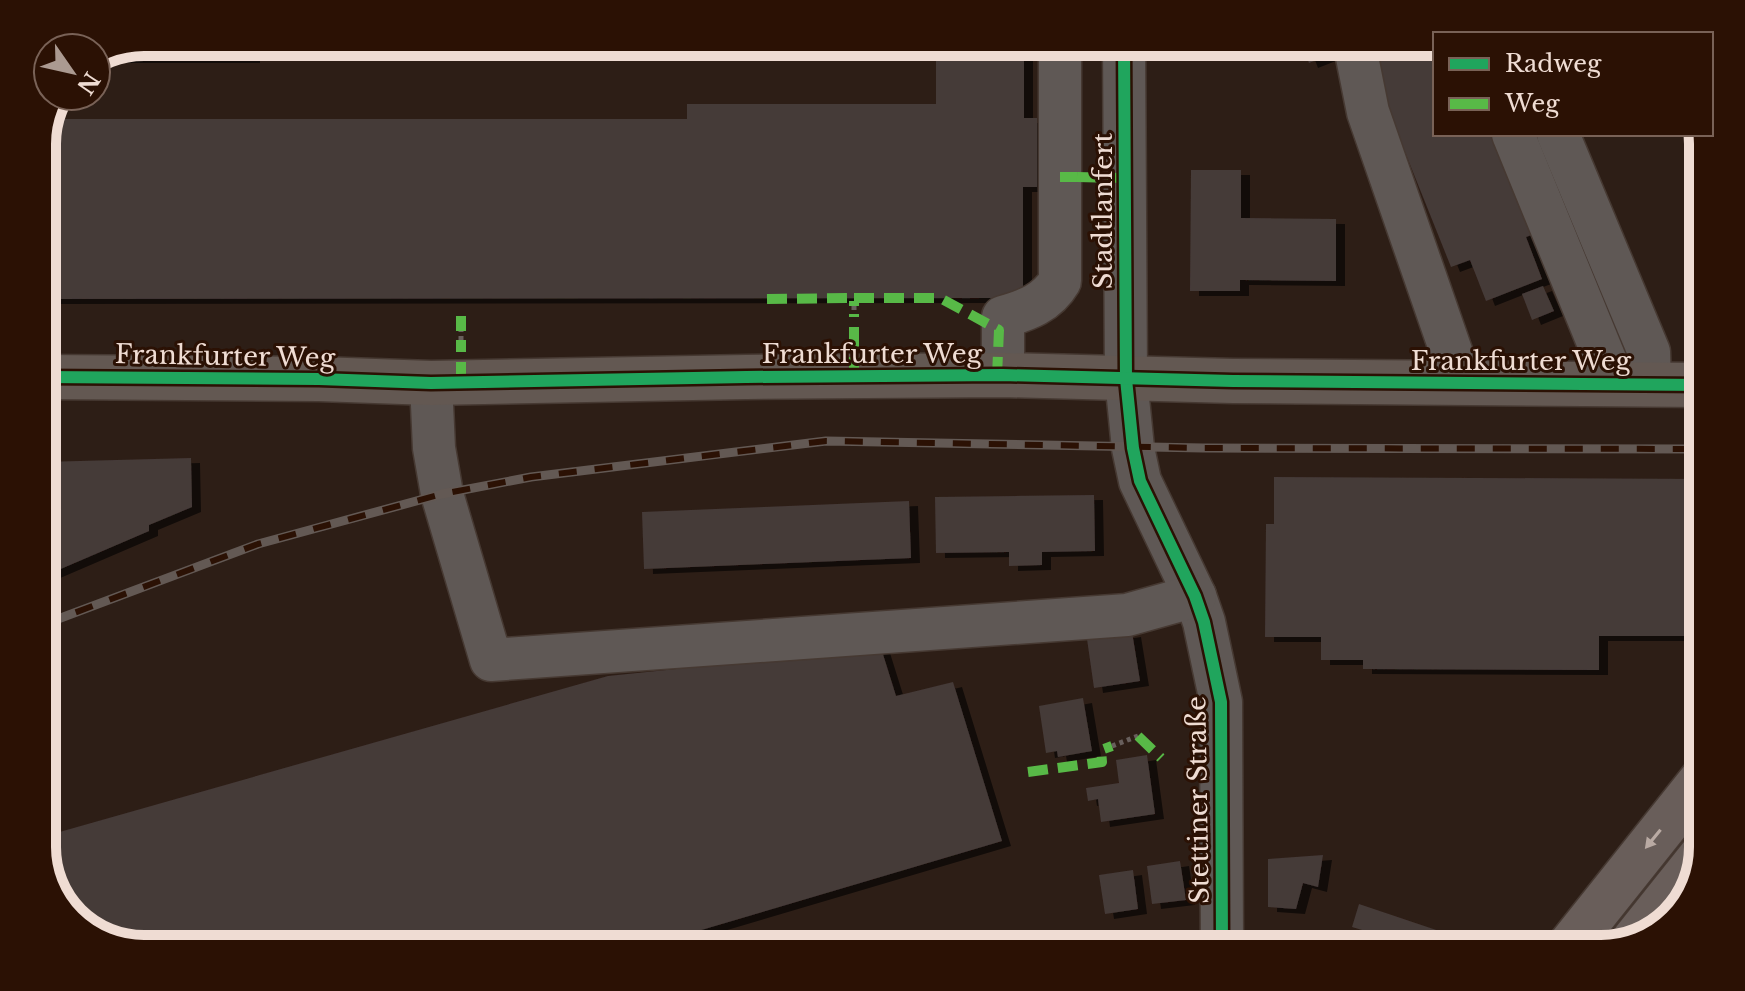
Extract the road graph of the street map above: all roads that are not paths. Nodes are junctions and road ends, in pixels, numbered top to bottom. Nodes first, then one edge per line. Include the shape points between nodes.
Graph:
1 (1060, 56) edge
2 (1124, 56) edge
3 (1357, 56) edge
4 (1514, 136) edge
5 (1559, 136) edge
6 (1003, 375) junction
7 (56, 377) edge
8 (1126, 379) junction
9 (431, 383) junction
10 (1462, 383) junction
11 (1632, 384) junction
12 (1689, 385) edge
13 (1195, 596) junction
14 (1689, 796) edge
15 (1683, 879) edge
16 (1650, 920) edge
17 (1222, 935) edge
18 (1578, 935) edge

1 - 6 street via 1060,281 1031,309 1003,317
2 - 8 street, Stadtlanfert
3 - 10 street via 1368,112
4 - 11 street
5 - 11 street via 1649,352
6 - 8 main road, Frankfurter Weg
6 - 9 main road, Frankfurter Weg
7 - 9 main road, Frankfurter Weg
8 - 10 main road, Frankfurter Weg
8 - 13 street, Stettiner Straße via 1140,481
9 - 13 street via 442,494 491,660 1127,615
10 - 11 main road, Frankfurter Weg
11 - 12 main road, Frankfurter Weg
13 - 17 street, Stettiner Straße via 1221,702
14 -> 18 highway
15 - 16 highway

